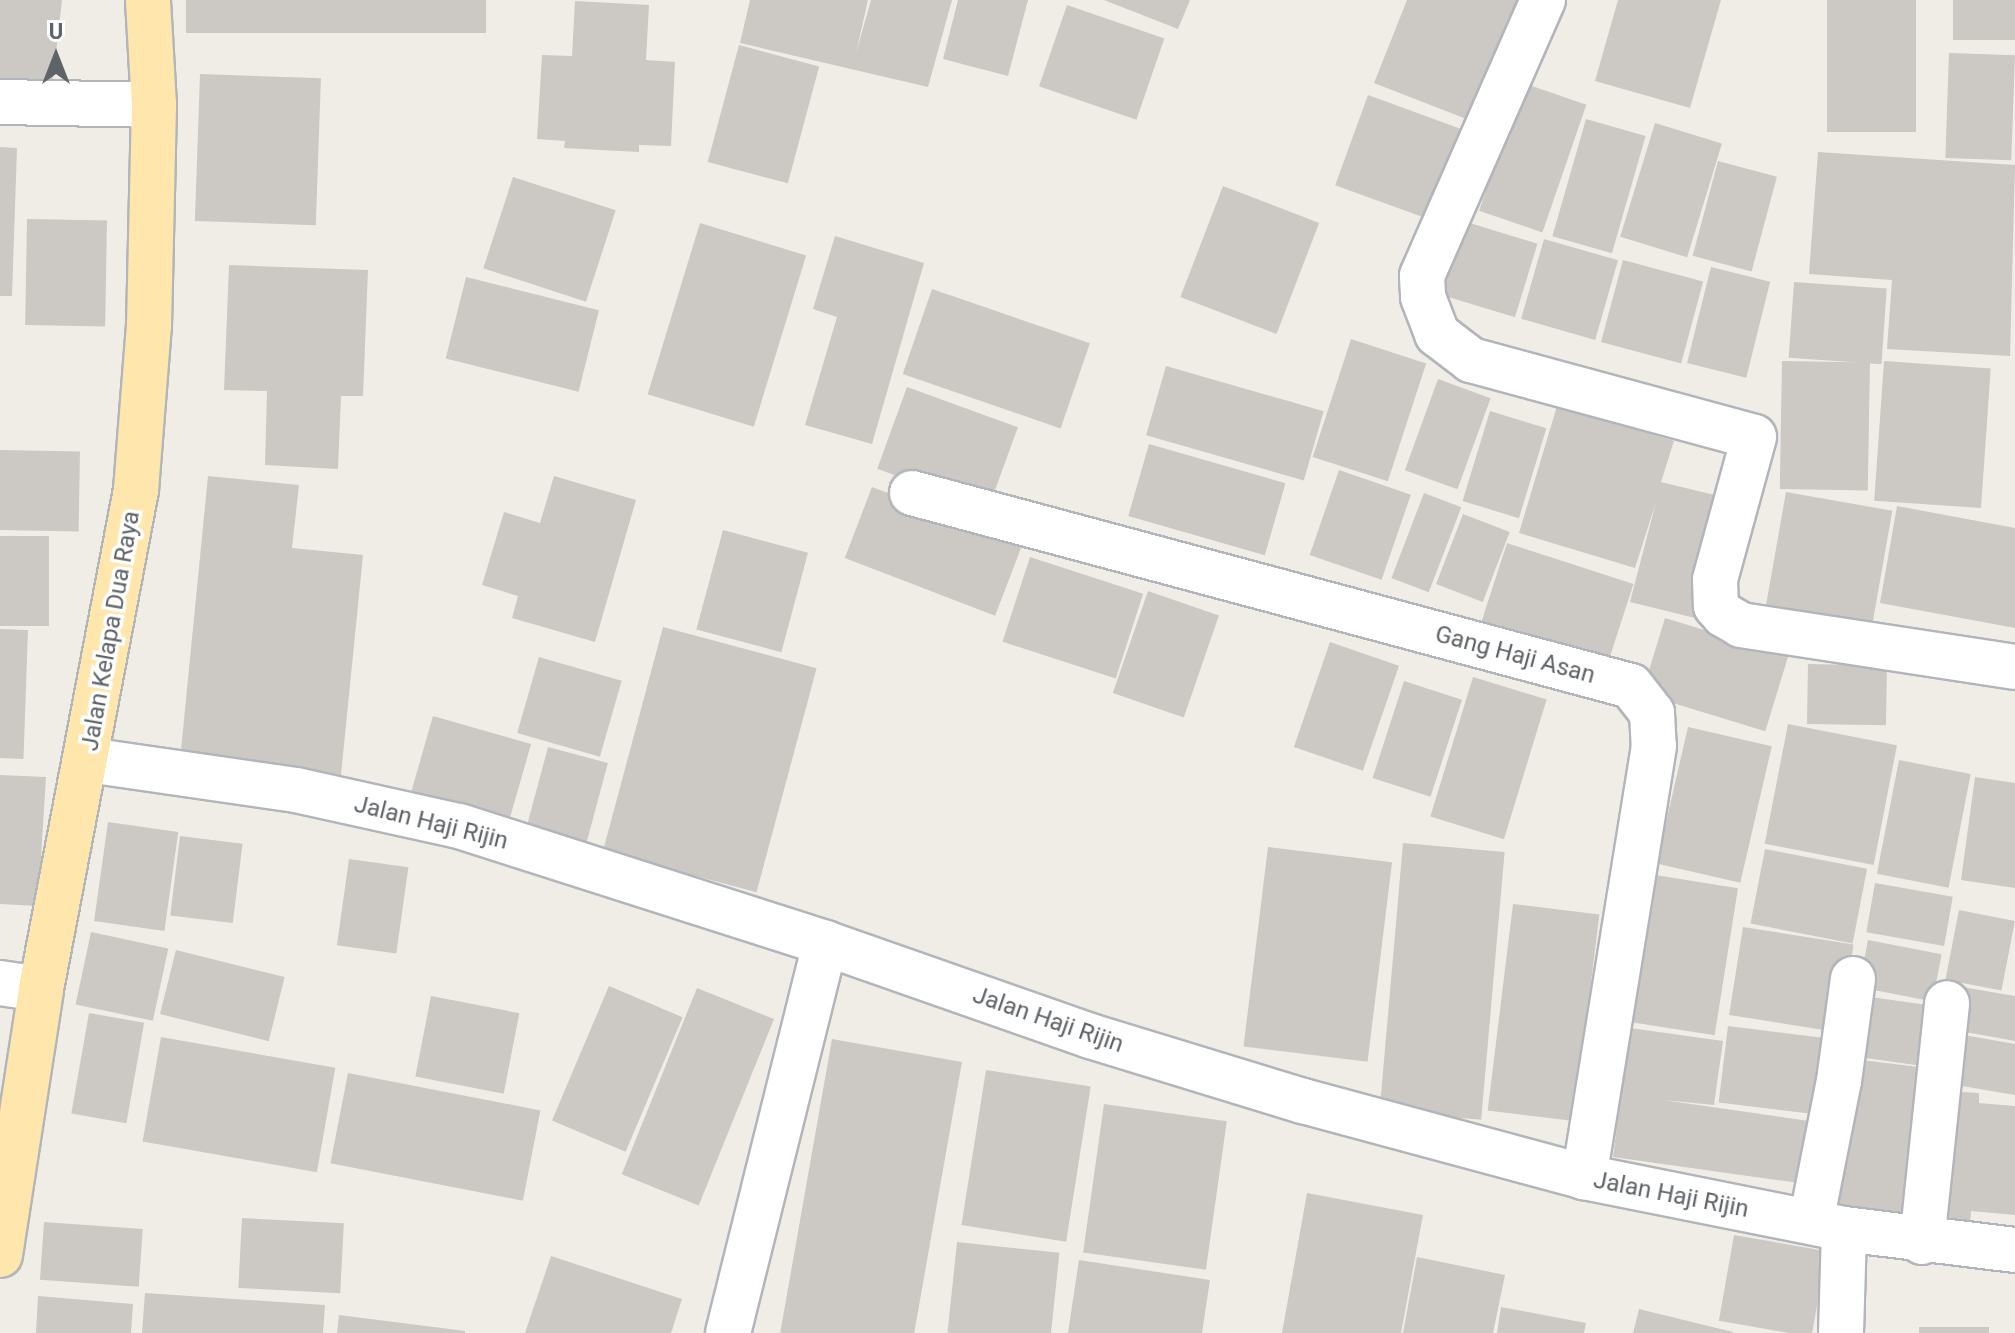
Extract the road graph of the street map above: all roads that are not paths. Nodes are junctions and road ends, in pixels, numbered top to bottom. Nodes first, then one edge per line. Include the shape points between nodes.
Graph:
1 (148, 0) edge
2 (1543, 0) edge
3 (0, 102) edge
4 (154, 105) junction
5 (912, 493) dead end
6 (2015, 667) edge
7 (88, 760) junction
8 (825, 943) junction
9 (1853, 979) dead end
10 (21, 986) edge
11 (1947, 1003) dead end
12 (1584, 1177) junction
13 (1827, 1226) junction
14 (1922, 1242) junction
15 (2015, 1250) edge
16 (0, 1255) edge
17 (728, 1333) edge
18 (1841, 1333) edge

1 - 4 main road, Jalan Kelapa Dua Raya
2 - 6 street via 1422,276 1423,297 1437,334 1471,360 1754,437 1715,580 1716,606 1741,625
3 - 4 street
4 - 7 main road, Jalan Kelapa Dua Raya via 149,326 136,490
5 - 12 street, Gang Haji Asan via 1631,686 1652,713 1654,746
7 - 8 street, Jalan Haji Rijin via 296,790 459,826
7 - 10 main road, Jalan Kelapa Dua Raya
8 - 12 street, Jalan Haji Rijin via 1136,1050
8 - 17 street
9 - 13 street
10 - 16 main road, Jalan Kelapa Dua Raya
11 - 14 street
12 - 13 street, Jalan Haji Rijin
13 - 14 street, Jalan Haji Rijin
13 - 18 street
14 - 15 street, Jalan Haji Rijin

